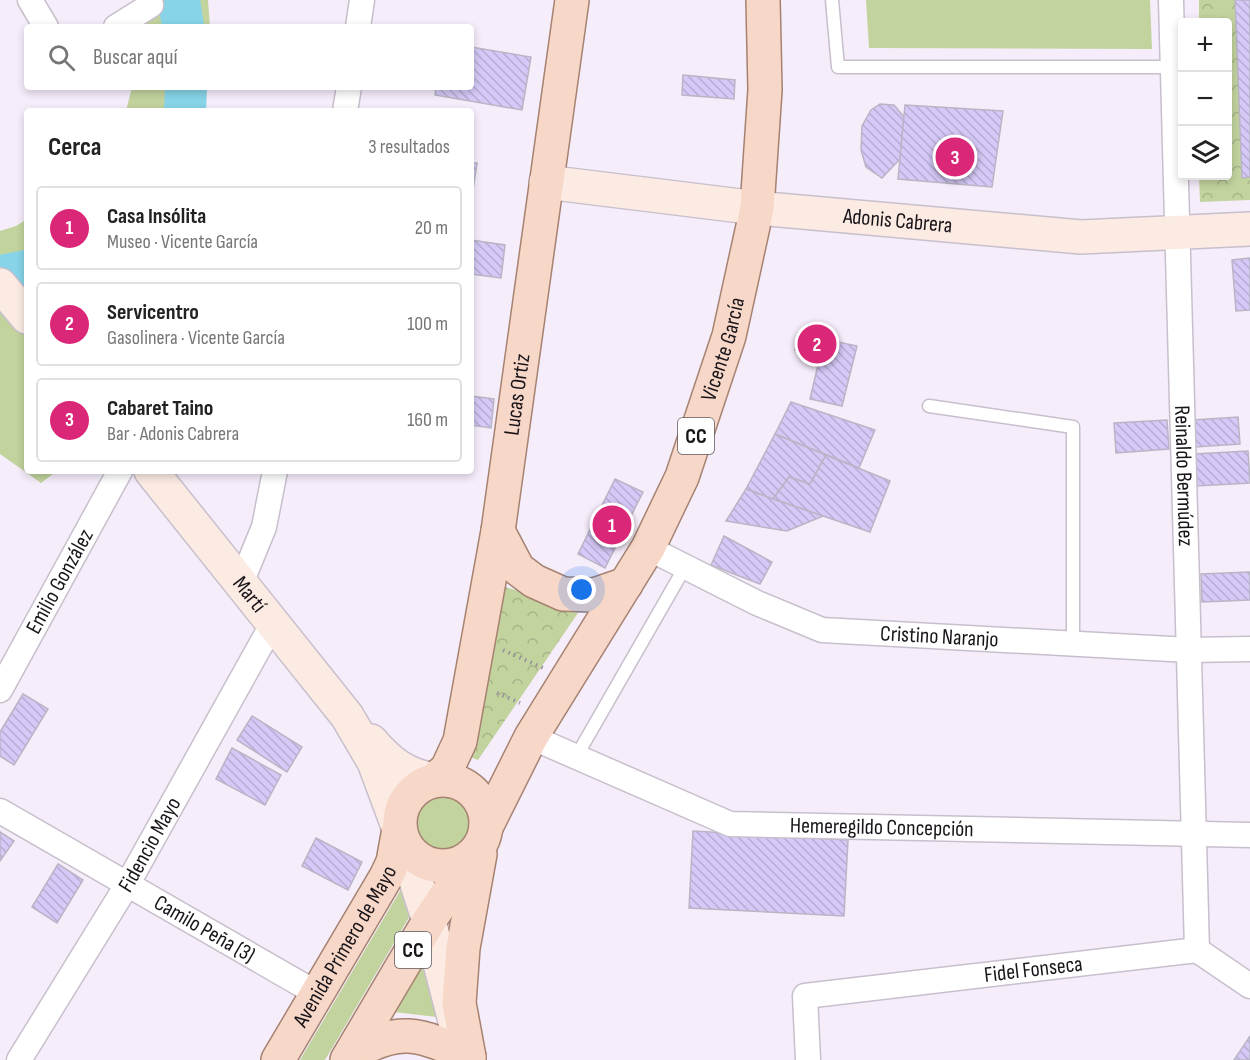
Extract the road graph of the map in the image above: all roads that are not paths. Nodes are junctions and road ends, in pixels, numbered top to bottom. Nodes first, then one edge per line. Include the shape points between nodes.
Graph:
1 (30, 0) edge
2 (362, 0) edge
3 (572, 0) edge
4 (763, 0) edge
5 (832, 0) edge
6 (1172, 0) edge
7 (150, 3) edge
8 (44, 24) edge
9 (120, 24) edge
10 (358, 24) edge
11 (1173, 67) junction
12 (348, 90) edge
13 (346, 108) edge
14 (546, 182) junction
15 (758, 208) junction
16 (1250, 229) edge
17 (1178, 233) junction
18 (0, 285) edge
19 (24, 313) edge
20 (929, 406) dead end
21 (118, 474) edge
22 (153, 474) edge
23 (274, 474) edge
24 (498, 531) junction
25 (648, 548) junction
26 (685, 567) junction
27 (241, 584) junction
28 (626, 584) junction
29 (273, 624) junction
30 (1073, 644) junction
31 (1250, 649) edge
32 (1189, 650) junction
33 (0, 690) edge
34 (347, 716) junction
35 (539, 725) junction
36 (576, 757) junction
37 (434, 780) junction
38 (0, 811) edge
39 (399, 829) junction
40 (484, 834) junction
41 (1194, 835) junction
42 (1250, 835) edge
43 (127, 885) junction
44 (429, 921) junction
45 (1197, 950) junction
46 (1250, 986) edge
47 (316, 993) junction
48 (469, 1058) edge
49 (348, 1059) edge
50 (19, 1060) edge
51 (278, 1060) edge
52 (808, 1060) edge

1 - 8 street
2 - 10 street
3 - 14 main road, Lucas Ortiz
4 - 15 main road, Vicente García / CC via 765,90
5 - 11 lane via 838,68
6 - 11 street, Reinaldo Bermúdez
7 - 9 street
11 - 17 street, Reinaldo Bermúdez
12 - 13 street
14 - 15 main road, Adonis Cabrera
14 - 24 main road, Lucas Ortiz
15 - 17 main road, Adonis Cabrera via 1082,237
15 - 25 main road, Vicente García / CC via 729,336 682,477
16 - 17 main road, Adonis Cabrera
17 - 32 street, Reinaldo Bermúdez
18 - 19 main road
20 - 30 lane via 1073,427
21 - 33 street, Emilio González
22 - 27 main road, Martí
23 - 27 street via 264,527
24 - 28 main road via 518,569 563,594 594,595
24 - 37 main road, Lucas Ortiz via 460,741 447,769
25 - 26 street, Cristino Naranjo
25 - 28 main road, Vicente García / CC
26 - 30 street, Cristino Naranjo via 822,630
26 - 36 lane
27 - 29 main road, Martí
28 - 35 main road, Vicente García / CC
29 - 34 main road, Martí
29 - 43 street, Fidencio Mayo
30 - 32 street, Cristino Naranjo
31 - 32 street, Cristino Naranjo
32 - 41 street, Reinaldo Bermúdez
34 - 37 main road, Martí via 395,766 412,776
34 - 39 main road, Martí via 374,762
35 - 36 street, Hemeregildo Concepción
35 - 40 main road, Vicente García / CC
36 - 41 street, Hemeregildo Concepción via 730,824
37 - 39 main road, Avenida Primero de Mayo via 418,786 406,797
37 - 40 main road via 449,779 474,792 481,802
38 - 43 street, Camilo Peña (3)
39 - 40 main road via 411,854 436,866 463,861 474,853
39 - 44 main road, Martí
39 - 47 main road, Avenida Primero de Mayo via 386,877
40 - 44 main road, CC
40 - 48 main road via 463,948 460,993
41 - 42 street, Hemeregildo Concepción
41 - 45 street, Reinaldo Bermúdez
43 - 47 street, Camilo Peña (3)
43 - 50 street, Fidencio Mayo
44 - 48 main road, Martí via 450,1008
44 - 49 main road, CC
45 - 46 street
45 - 52 street, Fidel Fonseca via 805,996
47 - 51 main road, Avenida Primero de Mayo
48 - 49 main road via 436,1041 412,1035 372,1041

